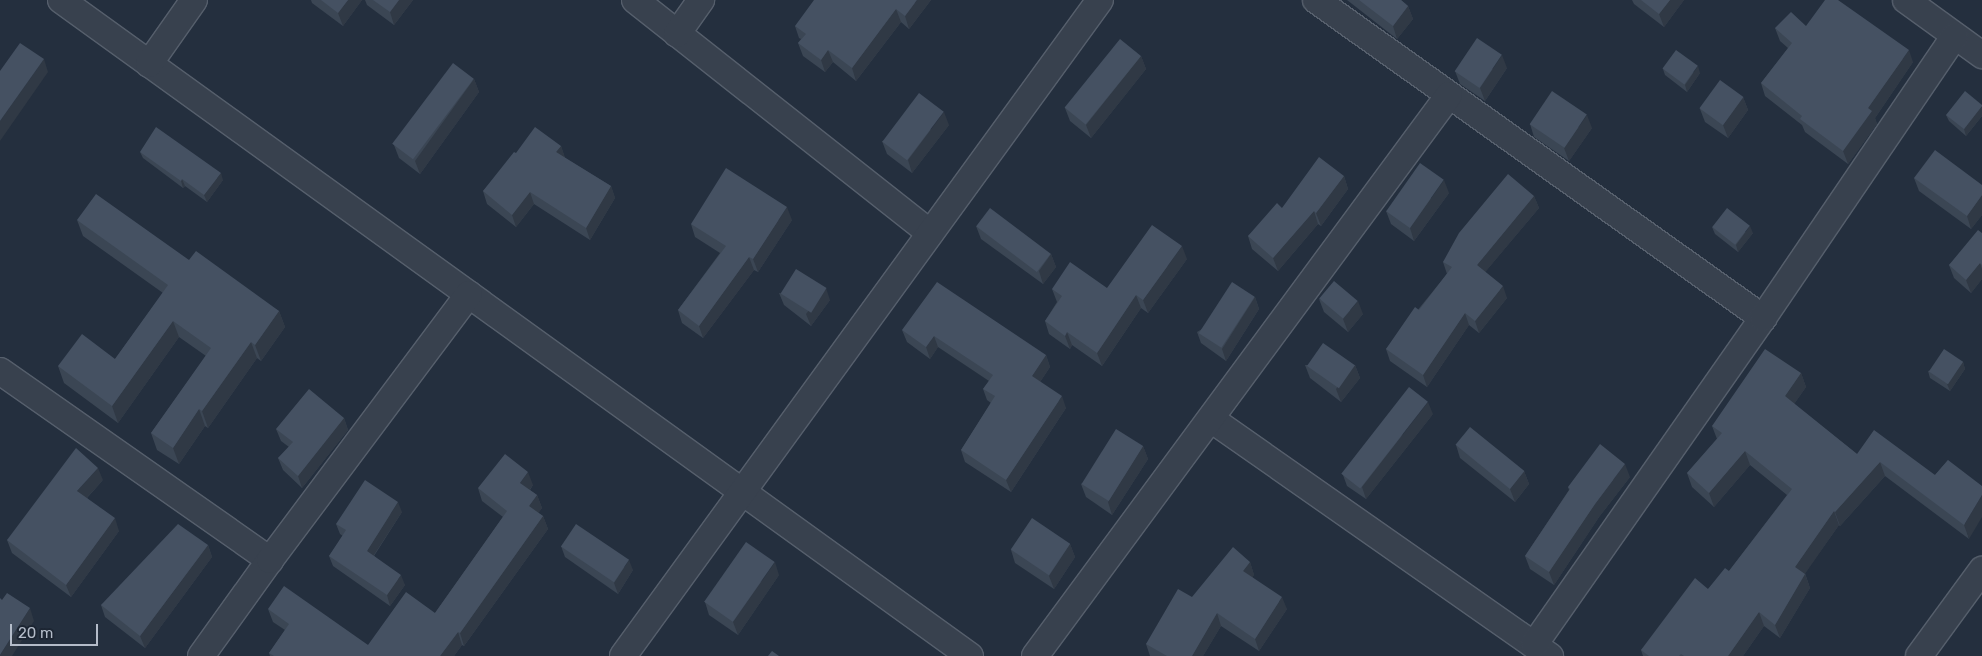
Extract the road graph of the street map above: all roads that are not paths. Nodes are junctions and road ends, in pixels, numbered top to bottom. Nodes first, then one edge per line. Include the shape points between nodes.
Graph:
1 (61, 0) edge
2 (194, 0) edge
3 (635, 0) edge
4 (701, 0) edge
5 (1100, 0) edge
6 (1316, 0) edge
7 (1906, 0) edge
8 (677, 34) junction
9 (1955, 36) junction
10 (1982, 55) edge
11 (149, 64) junction
12 (1449, 95) junction
13 (930, 234) junction
14 (469, 294) junction
15 (1763, 318) junction
16 (0, 371) edge
17 (1211, 419) junction
18 (741, 491) junction
19 (270, 560) junction
20 (1982, 570) edge
21 (1542, 651) edge
22 (201, 656) edge
23 (623, 656) edge
24 (970, 656) edge
25 (1035, 656) edge
26 (1919, 656) edge

1 - 11 street
2 - 11 street
3 - 8 street
4 - 8 street
5 - 13 street
6 - 12 street
7 - 9 street
8 - 13 street
9 - 10 street
9 - 15 street
11 - 14 street
12 - 15 street
12 - 17 street
13 - 18 street
14 - 18 street
14 - 19 street
15 - 21 street
16 - 19 street
17 - 21 street
17 - 25 street
18 - 23 street
18 - 24 street
19 - 22 street
20 - 26 street

